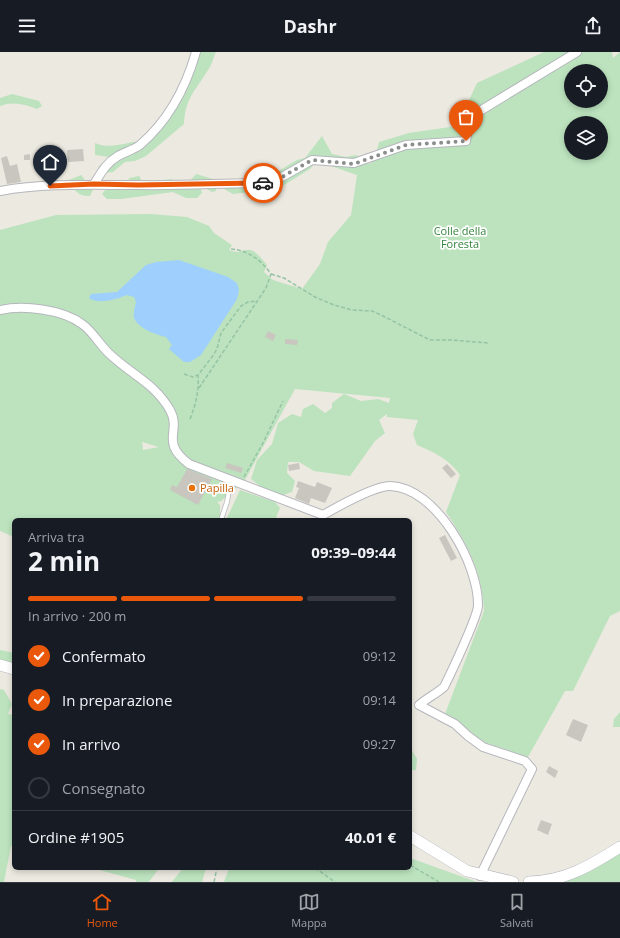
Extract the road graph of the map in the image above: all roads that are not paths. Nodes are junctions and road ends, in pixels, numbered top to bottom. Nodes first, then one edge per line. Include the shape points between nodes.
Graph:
1 (196, 52) edge
2 (577, 52) edge
3 (94, 184) junction
4 (0, 191) edge
5 (0, 310) edge
6 (234, 481) junction
7 (222, 518) edge
8 (0, 665) edge
9 (12, 668) edge
10 (412, 837) edge
11 (620, 847) edge
12 (480, 876) junction
13 (513, 882) edge
14 (530, 882) edge

1 - 3 street via 185,86 171,110 139,146 105,166
2 - 3 street via 470,116 466,141 406,145 354,164 312,160 266,183
3 - 4 street
5 - 6 street via 36,308 60,314 83,324 111,356 140,376 164,400 171,413 174,450 180,457 189,464
6 - 7 lane
6 - 12 street via 323,515 376,489 399,487 434,507 458,542 469,566 478,606 444,687 420,705 455,724 483,747 525,761 532,769
8 - 9 main road
10 - 12 main road via 467,872
11 - 14 main road via 576,872 549,881
12 - 13 main road

